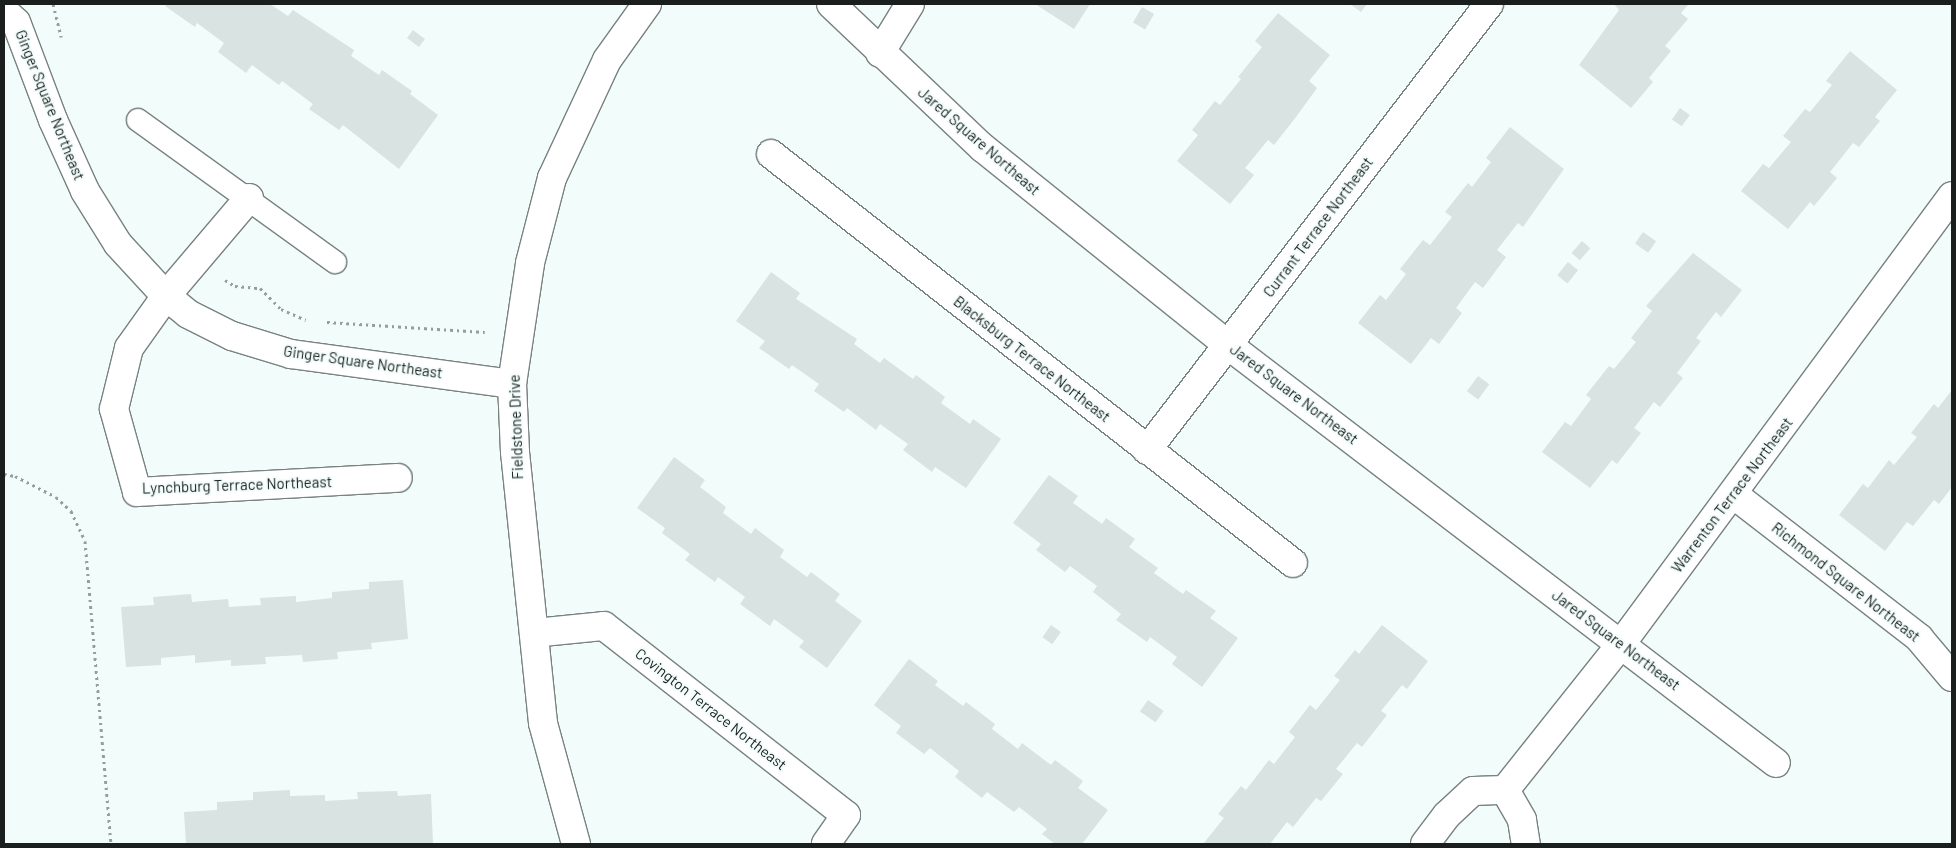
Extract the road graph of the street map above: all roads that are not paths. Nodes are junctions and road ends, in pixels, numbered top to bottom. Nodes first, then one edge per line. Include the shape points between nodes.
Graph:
1 (647, 4) edge
2 (831, 4) edge
3 (910, 4) edge
4 (1489, 4) edge
5 (4, 11) edge
6 (880, 53) junction
7 (138, 120) dead end
8 (771, 154) dead end
9 (1952, 196) edge
10 (249, 198) junction
11 (336, 262) dead end
12 (166, 296) junction
13 (1228, 344) junction
14 (512, 384) junction
15 (1147, 450) junction
16 (398, 478) dead end
17 (1733, 494) junction
18 (1293, 563) dead end
19 (534, 633) junction
20 (1621, 644) junction
21 (1952, 677) edge
22 (1776, 763) dead end
23 (1505, 790) junction
24 (576, 844) edge
25 (826, 844) edge
26 (1425, 844) edge
27 (1526, 844) edge

1 - 14 street, Fieldstone Drive via 607,60 552,178 530,263
2 - 6 street, Jared Square Northeast
3 - 6 street
4 - 13 street, Currant Terrace Northeast
5 - 12 street, Ginger Square Northeast via 16,22 52,120 85,191 118,244
6 - 13 street, Jared Square Northeast via 983,148
7 - 10 lane
8 - 15 street, Blacksburg Terrace Northeast
9 - 17 street, Warrenton Terrace Northeast
10 - 11 lane
10 - 12 street
12 - 14 street, Ginger Square Northeast via 188,314 232,336 291,354
12 - 16 street, Lynchburg Terrace Northeast via 129,348 114,409 137,492
13 - 15 street, Currant Terrace Northeast
13 - 20 street, Jared Square Northeast
14 - 19 street, Fieldstone Drive via 515,452
15 - 18 street, Blacksburg Terrace Northeast
17 - 20 street, Warrenton Terrace Northeast
17 - 21 street, Richmond Square Northeast via 1919,638
19 - 24 street, Fieldstone Drive via 543,723
19 - 25 street, Covington Terrace Northeast via 604,626 846,815
20 - 22 street, Jared Square Northeast
20 - 23 street, Warrenton Terrace Northeast
23 - 26 street via 1473,791
23 - 27 street via 1522,820

